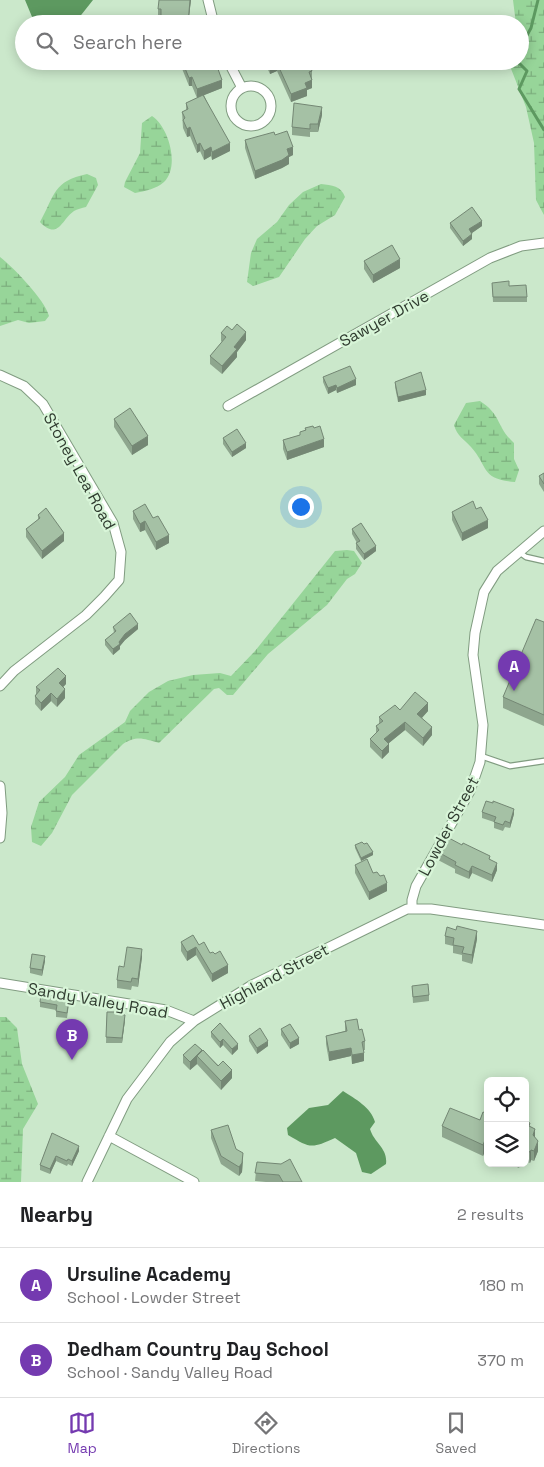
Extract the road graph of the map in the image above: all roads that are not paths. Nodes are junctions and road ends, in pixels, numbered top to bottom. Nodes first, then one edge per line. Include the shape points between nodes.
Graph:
1 (208, 0) edge
2 (212, 15) edge
3 (233, 70) edge
4 (242, 88) junction
5 (544, 243) edge
6 (0, 375) edge
7 (228, 406) dead end
8 (544, 531) edge
9 (519, 552) junction
10 (544, 561) edge
11 (0, 686) edge
12 (481, 756) junction
13 (544, 761) edge
14 (0, 786) edge
15 (0, 838) edge
16 (412, 908) junction
17 (544, 925) edge
18 (0, 983) edge
19 (194, 1021) junction
20 (109, 1136) junction
21 (87, 1182) edge
22 (194, 1182) edge

1 - 2 street
3 - 4 street
4 - 4 street via 261,88 270,98 270,112 262,122 249,125 234,115 232,103
5 - 7 street, Sawyer Drive via 497,254
6 - 11 street, Stoney Lea Road via 24,386 43,404 113,523 121,552 119,580 104,597
8 - 9 street, Lowder Street
9 - 10 lane
9 - 12 street, Lowder Street via 497,571 486,587 475,633 473,662 483,725
12 - 13 lane via 510,766
12 - 16 street, Lowder Street via 470,791 416,886
14 - 15 street
16 - 17 street, Highland Street
16 - 19 street, Highland Street via 252,985
18 - 19 street, Sandy Valley Road via 166,1010
19 - 20 street, Highland Street via 170,1042 145,1072
20 - 21 street, Highland Street
20 - 22 street

